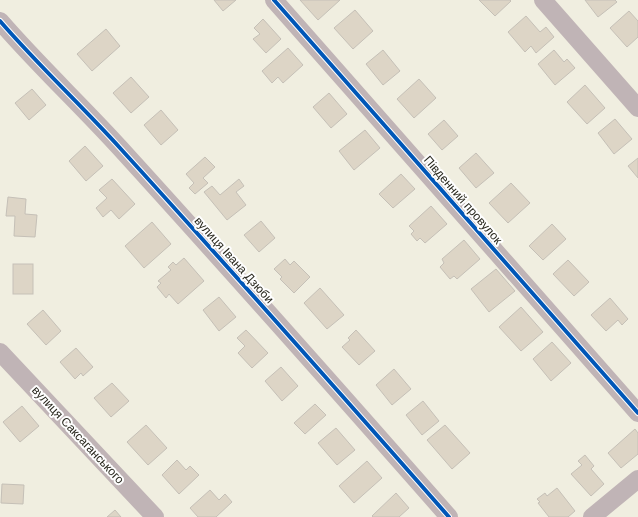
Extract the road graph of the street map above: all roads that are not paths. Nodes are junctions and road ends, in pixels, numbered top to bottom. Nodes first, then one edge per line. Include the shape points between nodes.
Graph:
1 (274, 0) edge
2 (542, 0) edge
3 (0, 21) edge
4 (638, 108) edge
5 (0, 352) edge
6 (638, 413) edge
7 (638, 479) edge
8 (155, 517) edge
9 (449, 517) edge
10 (592, 517) edge

1 - 6 street, Південний провулок
2 - 4 street
3 - 9 street, вулиця Івана Дзюби via 118,146
5 - 8 street, вулиця Саксаганського
7 - 10 street

